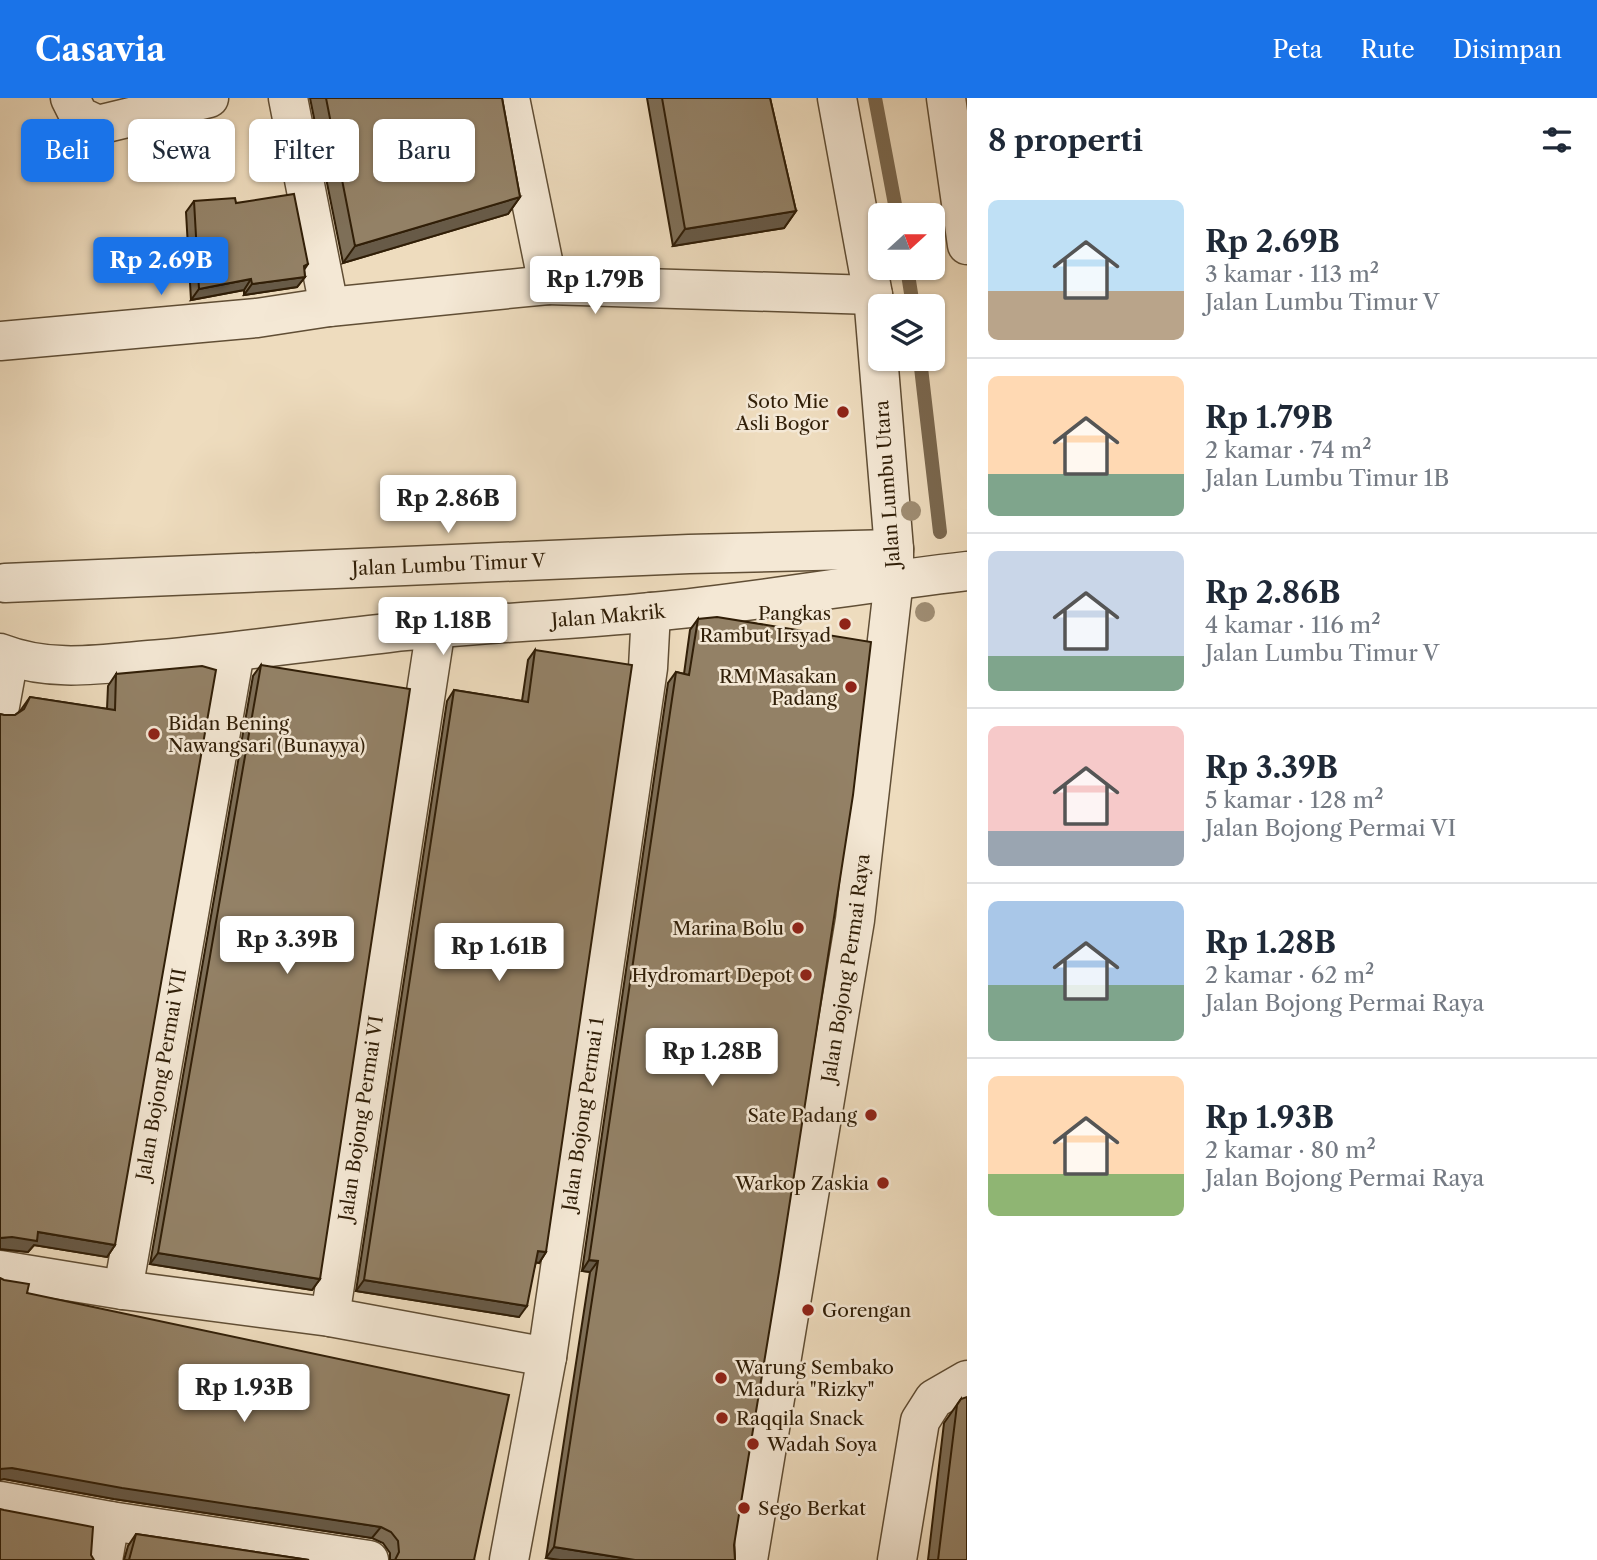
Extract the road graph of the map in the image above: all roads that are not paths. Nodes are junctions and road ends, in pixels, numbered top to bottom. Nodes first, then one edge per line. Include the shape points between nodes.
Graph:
1 (70, 98) edge
2 (209, 98) edge
3 (288, 98) edge
4 (510, 98) edge
5 (837, 98) edge
6 (946, 98) edge
7 (967, 244) edge
8 (548, 285) junction
9 (873, 294) edge
10 (868, 295) edge
11 (329, 307) junction
12 (0, 341) edge
13 (879, 371) edge
14 (894, 564) junction
15 (967, 571) edge
16 (5, 583) dead end
17 (651, 612) junction
18 (436, 627) junction
19 (235, 652) junction
20 (5, 655) edge
21 (0, 706) edge
22 (0, 1270) edge
23 (123, 1290) junction
24 (330, 1317) junction
25 (547, 1357) junction
26 (967, 1380) edge
27 (0, 1501) edge
28 (110, 1521) junction
29 (103, 1560) edge
30 (369, 1560) edge
31 (509, 1560) edge
32 (748, 1560) edge
33 (897, 1560) edge

1 - 2 street via 79,116 97,125
3 - 11 street
4 - 8 street
5 - 9 street, Jalan Lumbu Utara
6 - 7 street
8 - 10 street
8 - 11 street
11 - 12 street via 257,318
13 - 14 street, Jalan Lumbu Utara
14 - 15 street, Jalan Makrik
14 - 16 street, Jalan Lumbu Timur V via 689,554
14 - 17 street, Jalan Makrik via 785,597
14 - 32 street, Jalan Bojong Permai Raya via 855,920
17 - 18 street, Jalan Makrik
17 - 25 street, Jalan Bojong Permai 1 via 648,668
18 - 19 street, Jalan Makrik
18 - 24 street, Jalan Bojong Permai VI
19 - 20 street, Jalan Makrik via 82,666 42,666
19 - 23 street, Jalan Bojong Permai VII
20 - 21 street
22 - 23 street
23 - 24 street
24 - 25 street
25 - 31 street, Jalan Bojong Permai 1
26 - 33 street via 934,1399 920,1420
27 - 28 street
28 - 29 street
28 - 30 street

